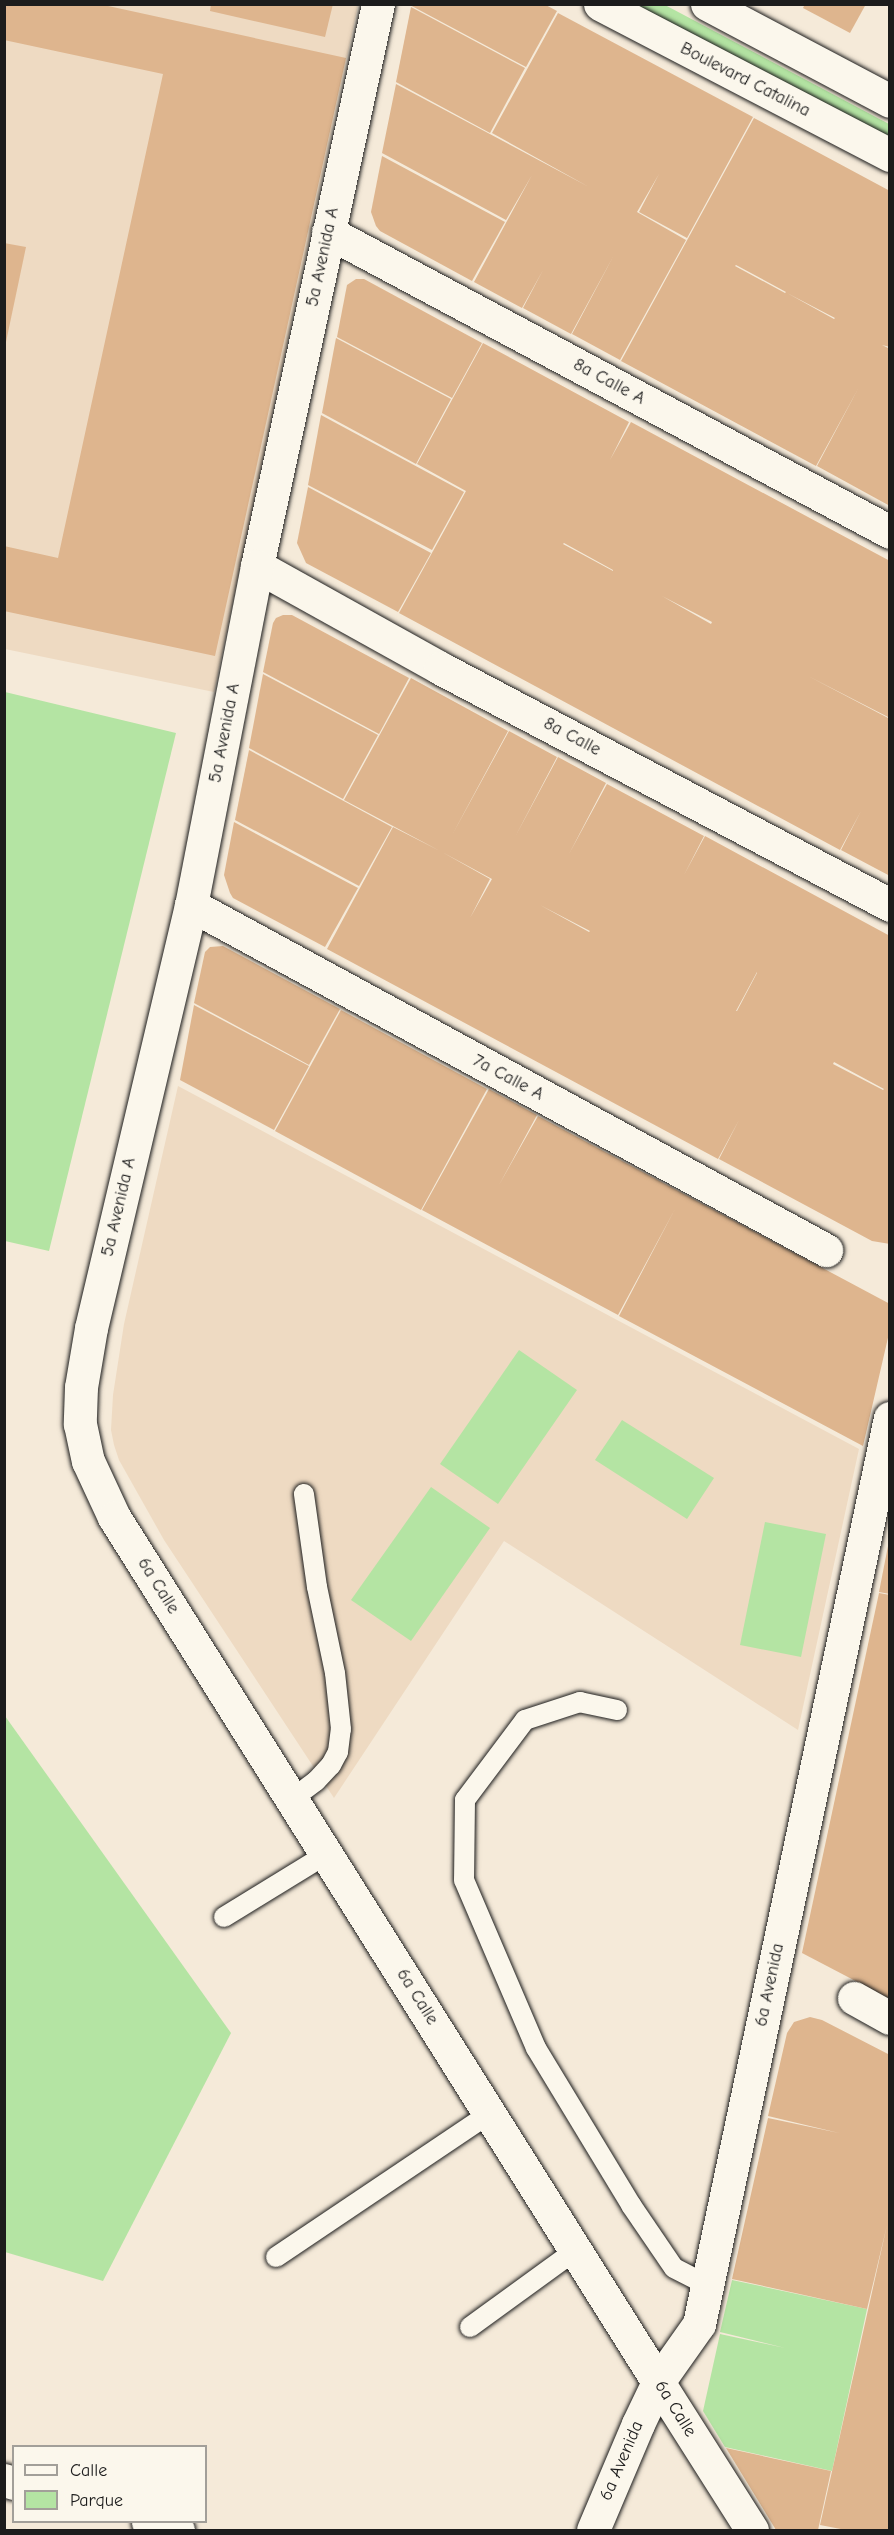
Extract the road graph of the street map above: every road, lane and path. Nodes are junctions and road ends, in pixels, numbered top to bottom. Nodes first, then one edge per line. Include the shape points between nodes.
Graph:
1 (378, 4) edge
2 (707, 4) edge
3 (616, 8) edge
4 (890, 101) edge
5 (890, 155) edge
6 (328, 232) junction
7 (890, 532) edge
8 (257, 566) junction
9 (890, 904) edge
10 (191, 906) junction
11 (826, 1250) dead end
12 (890, 1419) edge
13 (88, 1461) joint
14 (304, 1494) dead end
15 (617, 1710) dead end
16 (292, 1799) junction
17 (327, 1854) junction
18 (224, 1917) dead end
19 (854, 1998) dead end
20 (890, 2018) edge
21 (490, 2113) junction
22 (576, 2250) junction
23 (276, 2257) dead end
24 (707, 2285) junction
25 (470, 2327) dead end
26 (658, 2382) junction
27 (152, 2523) edge
28 (178, 2530) edge
29 (593, 2530) edge
30 (752, 2530) edge

1 - 6 street, 5a Avenida A
2 - 4 street
3 - 5 street, Boulevard Catalina
6 - 7 street, 8a Calle A
6 - 8 street, 5a Avenida A
8 - 9 street, 8a Calle via 440,668
8 - 10 street, 5a Avenida A
10 - 11 street, 7a Calle A
10 - 13 street, 5a Avenida A via 91,1328 80,1406
12 - 24 street, 6a Avenida
13 - 16 street, 6a Calle via 114,1517
14 - 16 lane via 341,1729 338,1752 331,1765
15 - 24 lane via 580,1702 525,1720 465,1800 464,1880 536,2048 674,2268
16 - 17 street, 6a Calle
17 - 18 lane
17 - 21 street, 6a Calle
19 - 20 street
21 - 22 street, 6a Calle
21 - 23 lane
22 - 25 lane
22 - 26 street, 6a Calle
24 - 26 street, 6a Avenida via 699,2324
26 - 29 street, 6a Avenida
26 - 30 street, 6a Calle
27 - 28 street

